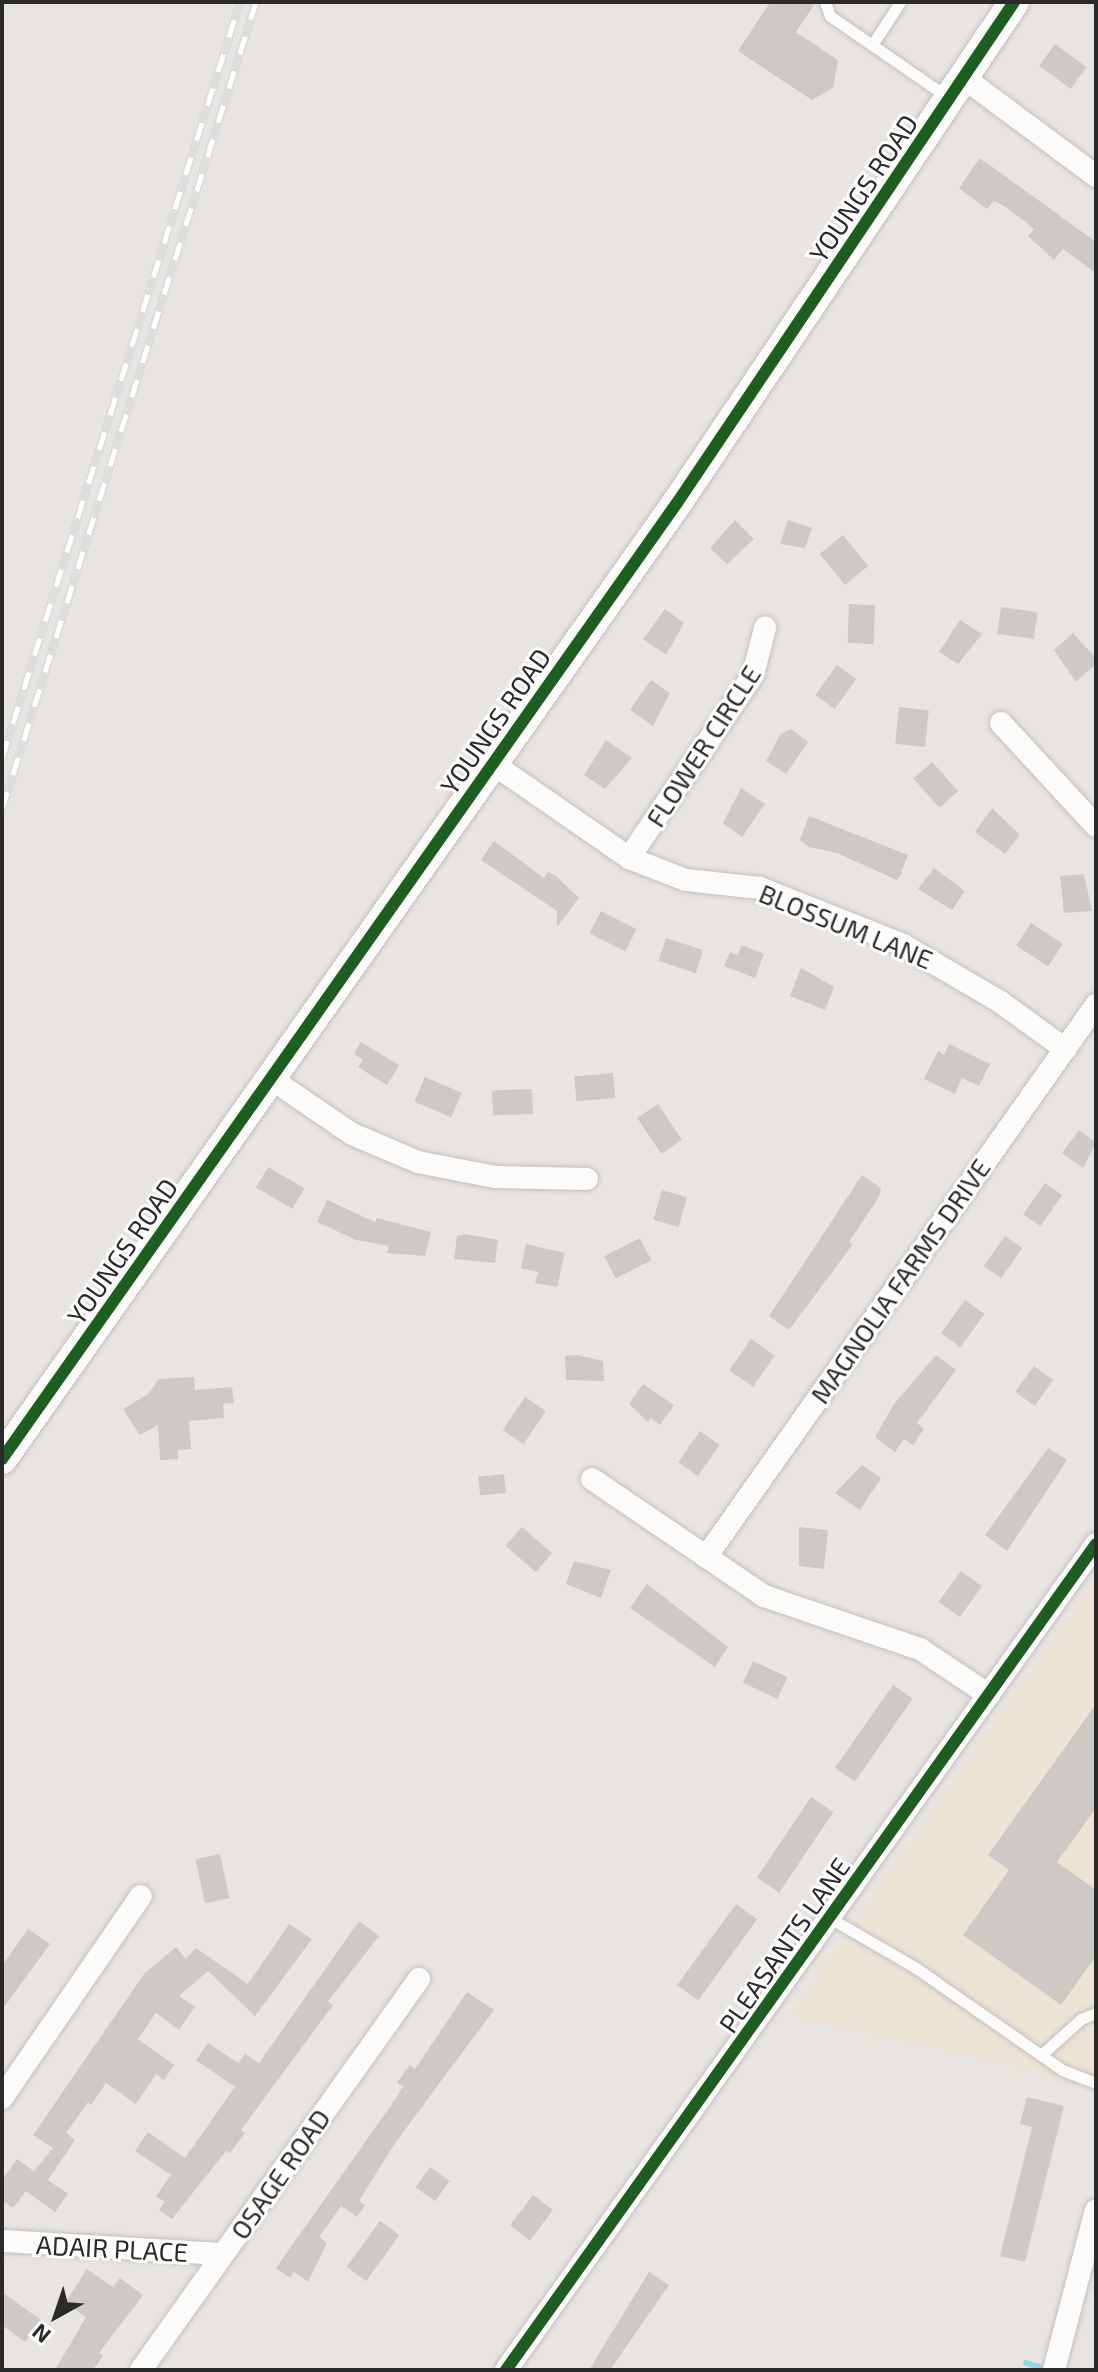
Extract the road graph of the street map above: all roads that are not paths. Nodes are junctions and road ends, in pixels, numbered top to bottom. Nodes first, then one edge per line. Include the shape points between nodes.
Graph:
1 (825, 2) edge
2 (900, 2) edge
3 (1014, 2) edge
4 (872, 45) junction
5 (957, 88) junction
6 (1096, 176) edge
7 (765, 628) dead end
8 (1001, 723) dead end
9 (492, 763) junction
10 (1096, 826) edge
11 (629, 858) junction
12 (1096, 1005) edge
13 (1065, 1049) junction
14 (270, 1078) junction
15 (587, 1179) dead end
16 (2, 1459) edge
17 (592, 1479) dead end
18 (1094, 1552) edge
19 (706, 1557) junction
20 (989, 1695) junction
21 (141, 1896) dead end
22 (830, 1918) junction
23 (419, 1979) dead end
24 (1096, 2013) edge
25 (1041, 2055) junction
26 (1096, 2083) edge
27 (2, 2098) edge
28 (1096, 2210) edge
29 (2, 2241) edge
30 (223, 2254) junction
31 (141, 2370) edge
32 (506, 2370) edge
33 (1054, 2370) edge

1 - 4 lane via 830,16
2 - 4 lane
3 - 5 street, YOUNGS ROAD
4 - 5 lane
5 - 6 street
5 - 9 street, YOUNGS ROAD via 677,503
7 - 11 street, FLOWER CIRCLE via 753,675
8 - 10 street
9 - 11 street, BLOSSUM LANE
9 - 14 street, YOUNGS ROAD
11 - 13 street, BLOSSUM LANE via 686,880 760,888 903,945 999,1001
12 - 13 street, MAGNOLIA FARMS DRIVE
13 - 19 street, MAGNOLIA FARMS DRIVE
14 - 15 street via 352,1134 418,1162 495,1177
14 - 16 street, YOUNGS ROAD
17 - 19 street
18 - 20 street, PLEASANTS LANE
19 - 20 street via 776,1602 920,1649
20 - 22 street, PLEASANTS LANE
21 - 27 street
22 - 25 lane via 916,1968
22 - 32 street, PLEASANTS LANE
23 - 30 street, OSAGE ROAD
24 - 25 lane via 1081,2019
25 - 26 lane via 1070,2075
28 - 33 street
29 - 30 street, ADAIR PLACE
30 - 31 street, OSAGE ROAD

